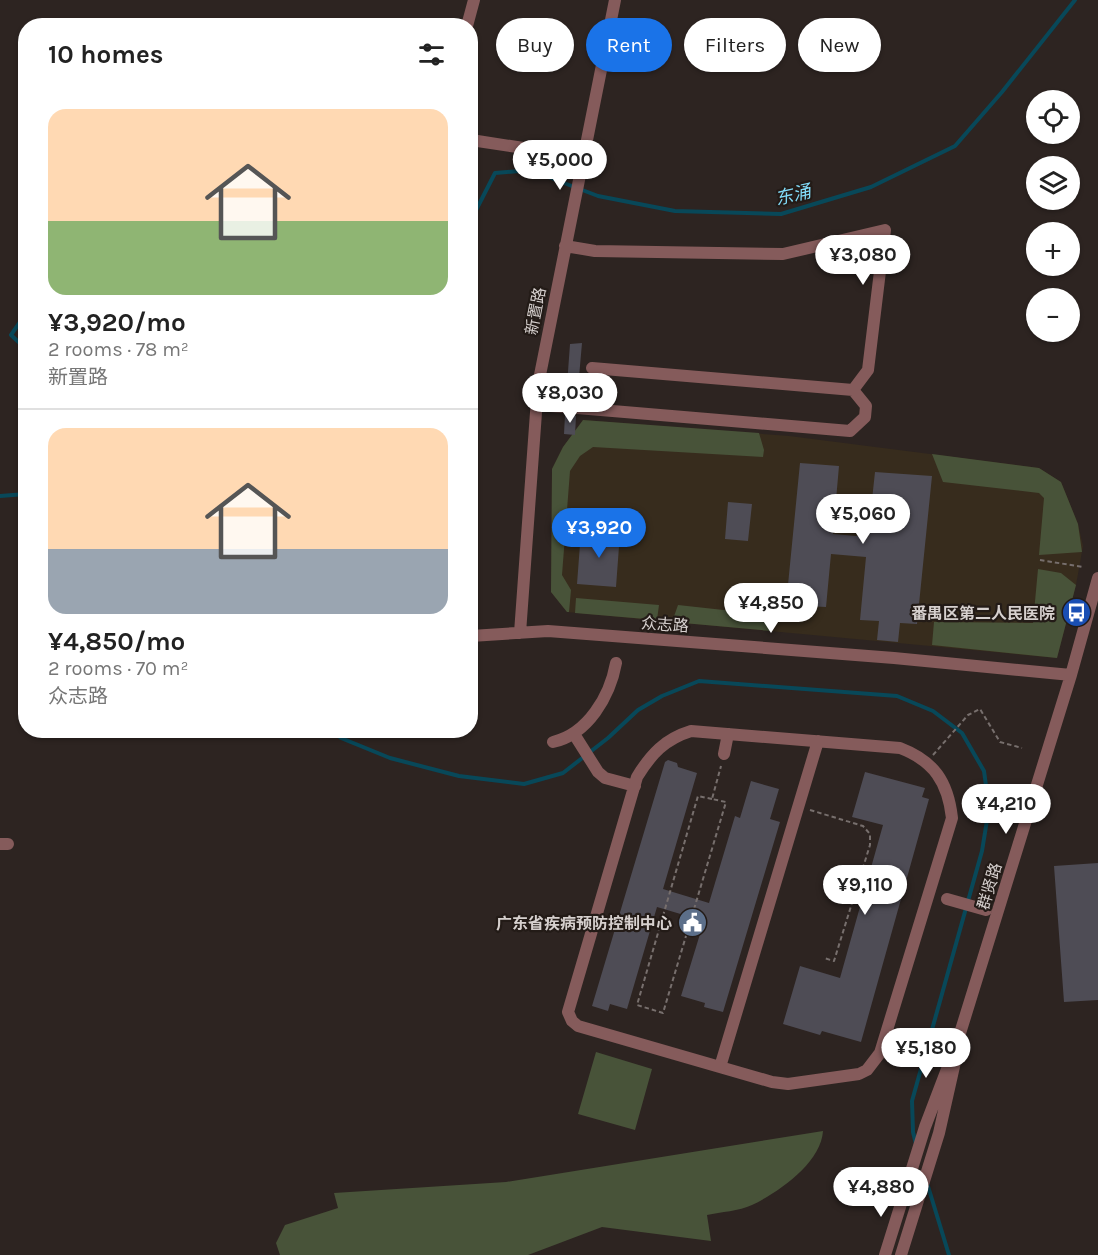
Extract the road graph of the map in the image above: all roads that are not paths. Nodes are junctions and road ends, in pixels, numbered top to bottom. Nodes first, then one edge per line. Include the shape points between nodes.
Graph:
1 (474, 0) edge
2 (615, 0) edge
3 (470, 18) edge
4 (478, 141) edge
5 (582, 157) junction
6 (565, 246) junction
7 (592, 368) dead end
8 (853, 390) junction
9 (536, 405) junction
10 (1098, 578) edge
11 (1098, 621) edge
12 (520, 633) junction
13 (1083, 635) junction
14 (478, 636) edge
15 (616, 663) dead end
16 (1071, 675) junction
17 (574, 734) junction
18 (728, 734) junction
19 (818, 741) junction
20 (553, 742) dead end
21 (724, 754) road end
22 (635, 786) junction
23 (929, 894) junction
24 (992, 912) junction
25 (957, 1043) junction
26 (720, 1067) junction
27 (885, 1255) edge
28 (901, 1255) edge

1 - 3 street
2 - 5 street, 新置路
4 - 5 street
5 - 6 street, 新置路
6 - 8 street via 595,251 783,254 885,230 868,370
6 - 9 street, 新置路
7 - 8 street
8 - 9 street via 866,406 865,417 850,431
9 - 12 street, 新置路
10 - 13 street, 群贤路
11 - 13 street
12 - 14 street, 众志路
12 - 16 street, 众志路 via 560,632
13 - 16 street, 群贤路
15 - 17 street via 612,683 601,704
16 - 24 street, 群贤路
17 - 20 street
17 - 22 street via 605,778
18 - 19 street
18 - 21 street
18 - 22 street via 691,731 675,736 648,760
19 - 23 street via 900,748 928,762 946,789 952,818
19 - 26 street
22 - 26 street via 568,1012 578,1026
23 - 24 street, bridge
23 - 26 street via 880,1053 867,1070 788,1084
24 - 25 street, 群贤路
25 - 27 street, 群贤路 via 925,1127
25 - 28 street, 群贤路 via 938,1135

